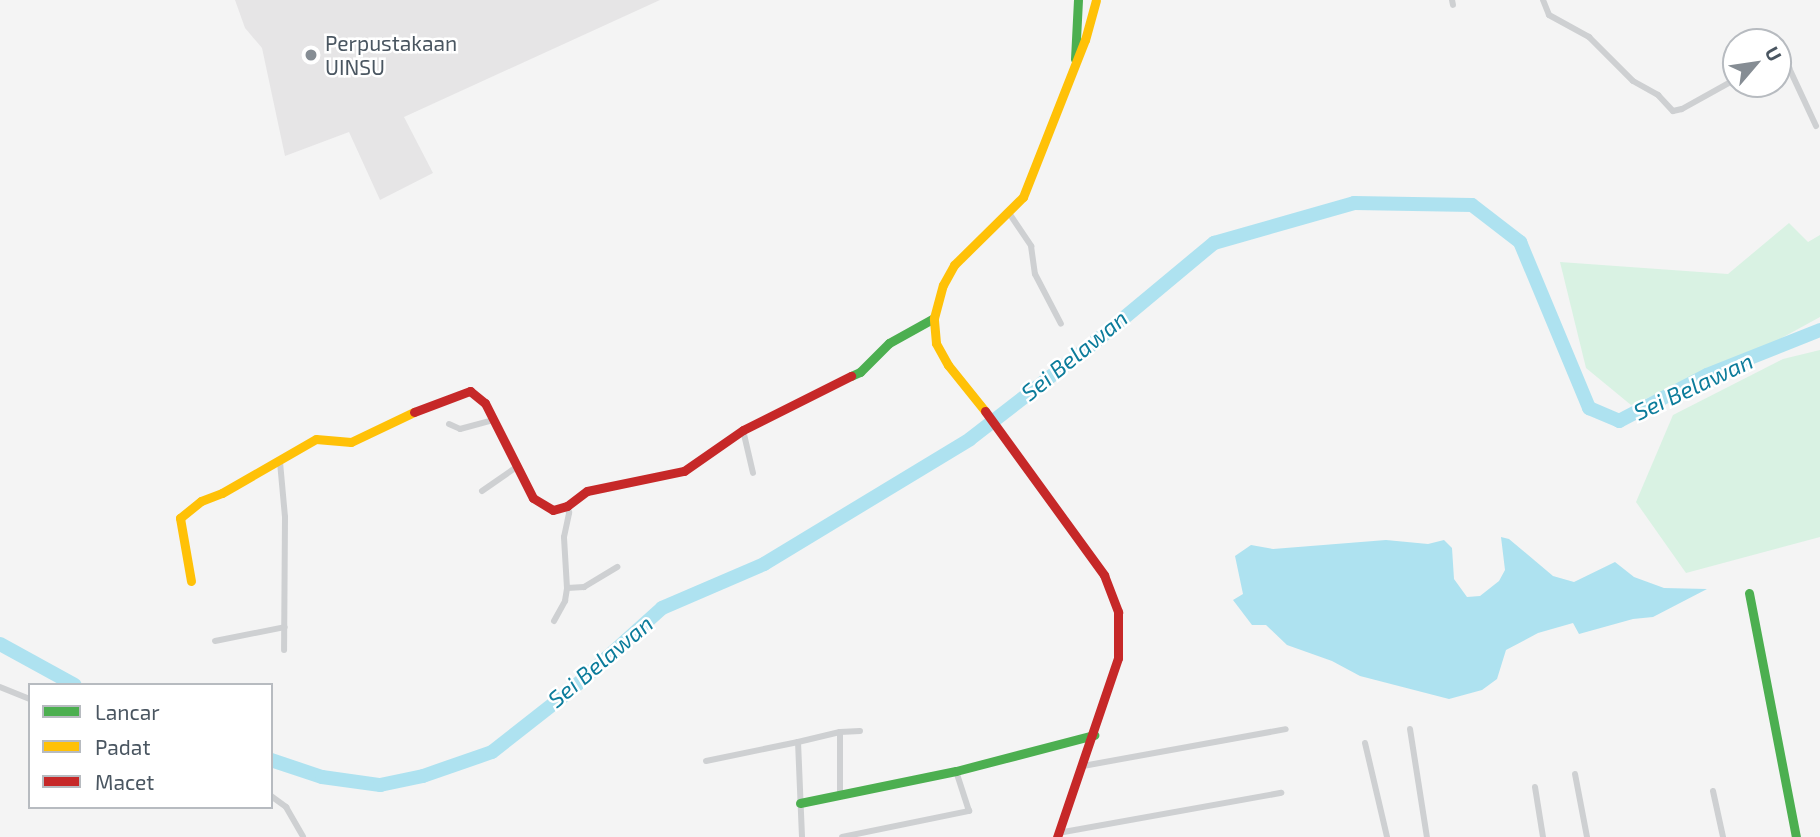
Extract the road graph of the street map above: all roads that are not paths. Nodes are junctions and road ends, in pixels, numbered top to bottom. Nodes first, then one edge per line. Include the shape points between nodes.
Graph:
1 (1078, 0) edge
2 (1096, 0) edge
3 (1543, 0) edge
4 (1075, 59) junction
5 (1792, 75) edge
6 (1722, 87) edge
7 (1816, 127) dead end
8 (1009, 213) junction
9 (934, 318) junction
10 (1061, 324) dead end
11 (494, 420) junction
12 (449, 424) dead end
13 (743, 430) junction
14 (280, 462) junction
15 (518, 466) junction
16 (753, 473) dead end
17 (482, 491) dead end
18 (567, 506) junction
19 (617, 567) dead end
20 (191, 581) dead end
21 (567, 588) junction
22 (1749, 593) dead end
23 (554, 621) dead end
24 (285, 627) junction
25 (215, 641) dead end
26 (284, 650) dead end
27 (0, 687) edge
28 (28, 698) edge
29 (1286, 729) dead end
30 (1410, 729) dead end
31 (860, 731) dead end
32 (840, 732) junction
33 (1094, 735) junction
34 (798, 742) junction
35 (1365, 743) dead end
36 (706, 761) dead end
37 (1083, 766) junction
38 (957, 771) junction
39 (1575, 774) dead end
40 (1535, 787) dead end
41 (1713, 791) dead end
42 (1281, 793) dead end
43 (840, 794) junction
44 (273, 797) edge
45 (800, 803) junction
46 (1058, 835) edge
47 (303, 837) edge
48 (802, 837) edge
49 (842, 837) edge
50 (1387, 837) edge
51 (1427, 837) edge
52 (1543, 837) edge
53 (1587, 837) edge
54 (1723, 837) edge
55 (1796, 837) edge

1 - 4 street
2 - 4 street
3 - 6 street via 1549,15 1589,37 1633,81 1658,95 1673,111
4 - 8 street via 1027,188
5 - 7 street
8 - 9 street via 954,265
8 - 10 street via 1031,246 1035,274
9 - 13 street via 889,343 860,372
9 - 33 street via 939,350 1104,575 1118,612 1118,658
11 - 12 street via 460,429
11 - 14 street via 475,393 460,393 368,437 351,442 316,439
11 - 15 street
13 - 16 street
13 - 18 street via 680,474 586,491
14 - 20 street via 201,501 180,519
14 - 24 street
15 - 17 street
15 - 18 street via 540,505 553,510
18 - 21 street
19 - 21 street via 583,587
21 - 23 street
22 - 55 street
24 - 25 street
24 - 26 street
27 - 28 street
29 - 37 street
30 - 51 street
31 - 32 street
32 - 34 street
32 - 43 street
33 - 37 street
33 - 38 street
34 - 36 street
34 - 45 street
35 - 50 street
37 - 46 street
38 - 43 street
38 - 49 street via 969,811
39 - 53 street
40 - 52 street
41 - 54 street
42 - 46 street
43 - 45 street
44 - 47 street via 286,807
45 - 48 street

